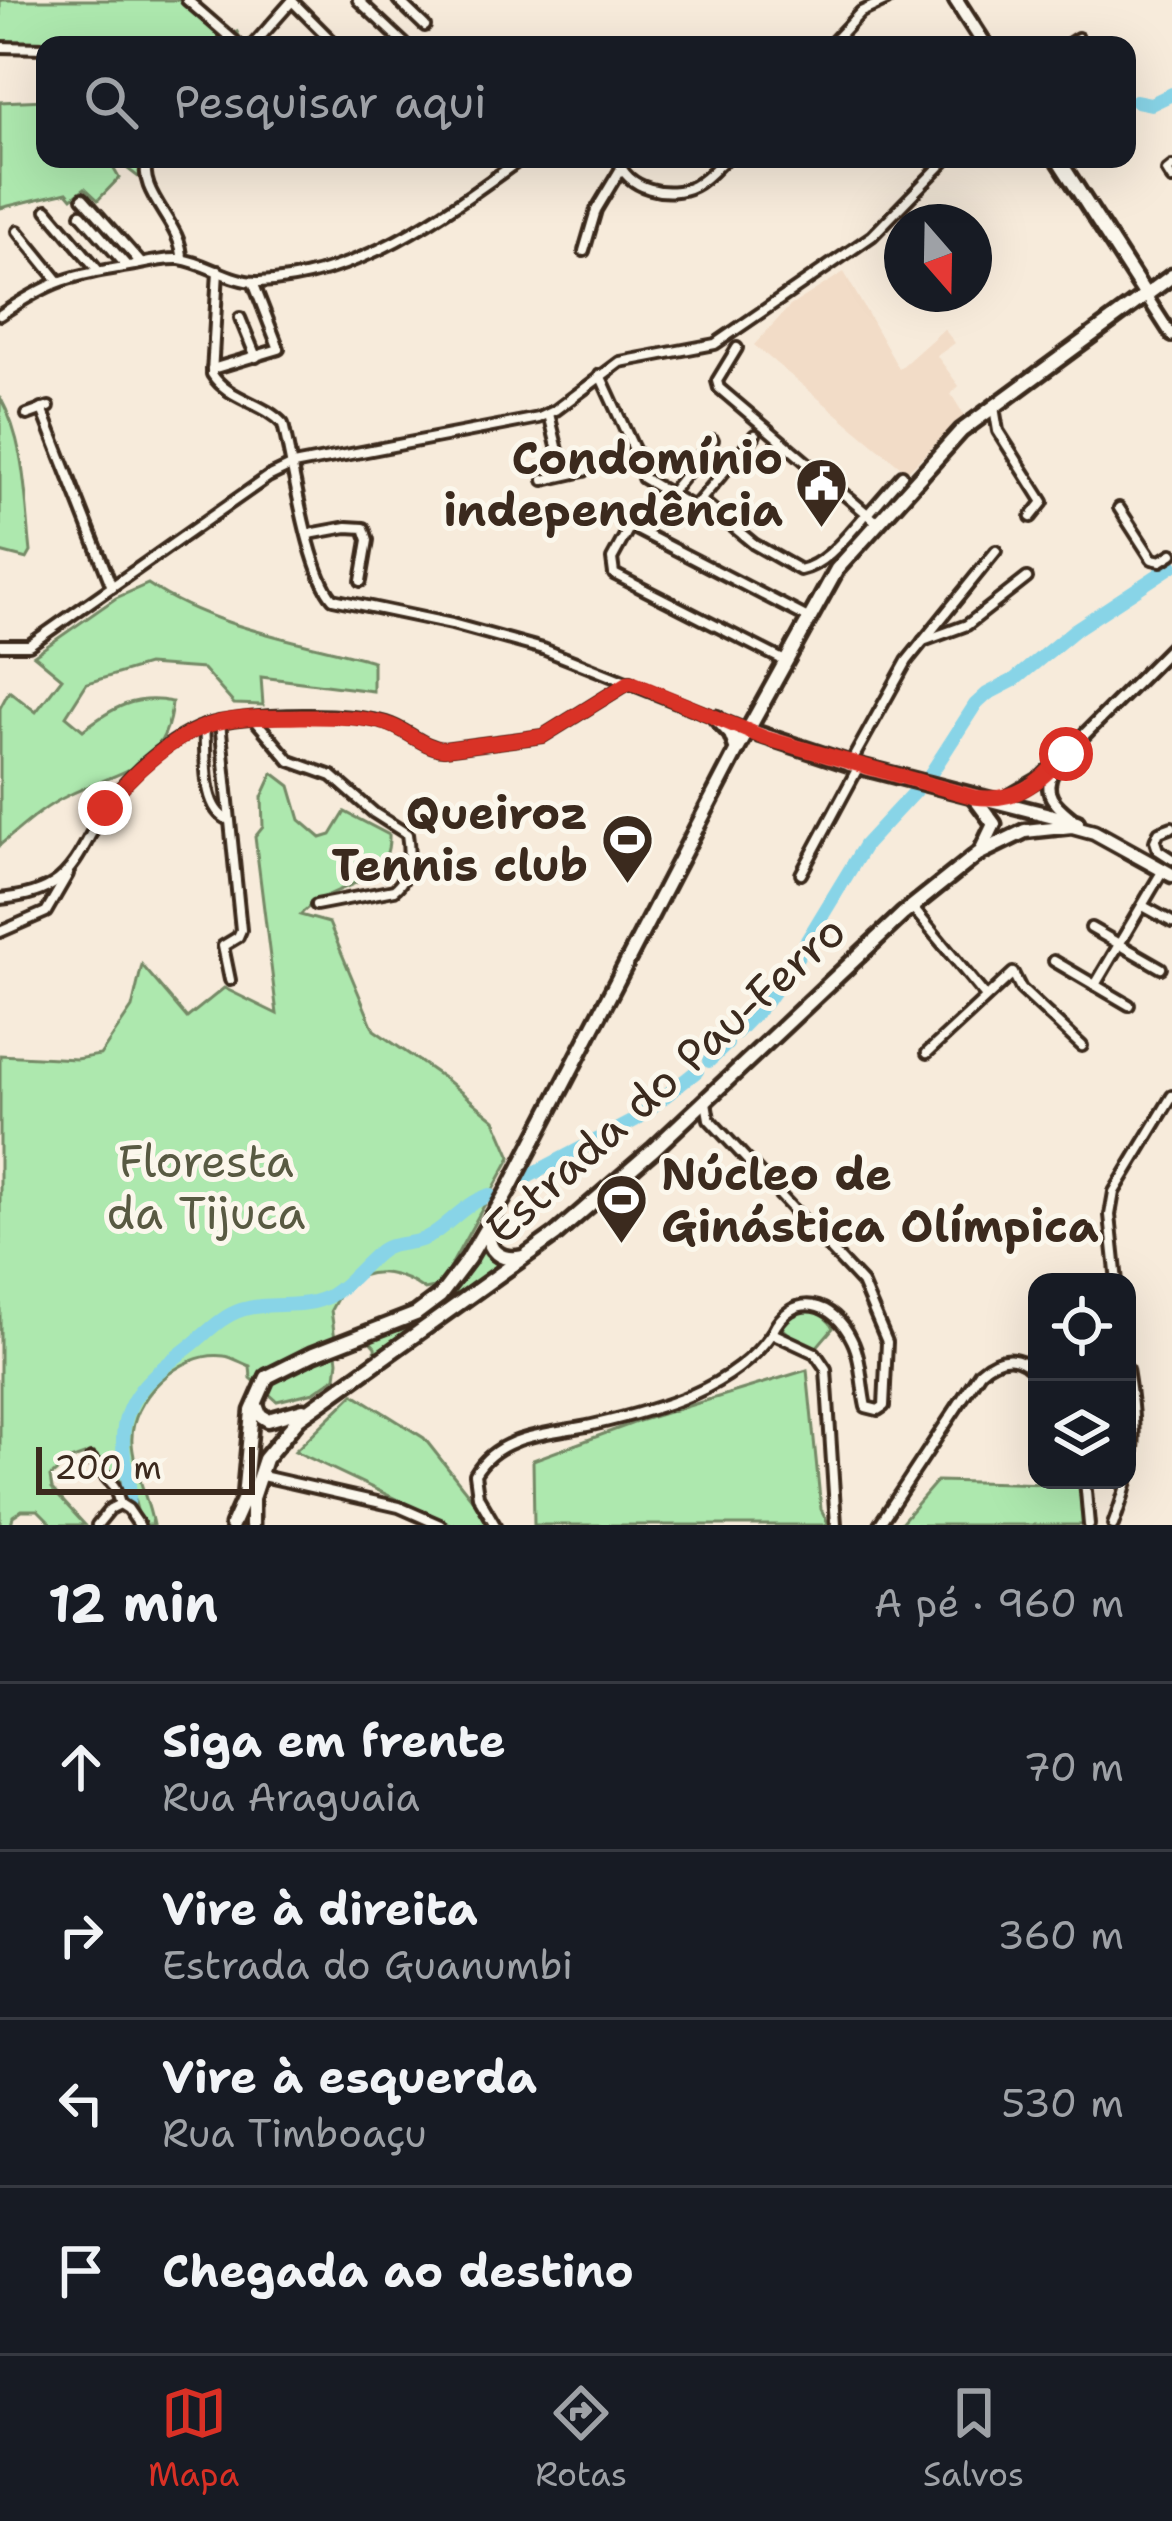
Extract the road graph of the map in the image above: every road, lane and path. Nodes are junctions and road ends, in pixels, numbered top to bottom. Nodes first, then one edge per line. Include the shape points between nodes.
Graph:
1 (187, 0) edge
2 (358, 0) edge
3 (398, 0) edge
4 (887, 0) edge
5 (292, 1) edge
6 (957, 1) edge
7 (424, 26) dead end
8 (226, 36) edge
9 (261, 36) edge
10 (327, 36) edge
11 (396, 36) edge
12 (839, 36) edge
13 (979, 36) edge
14 (0, 47) edge
15 (36, 48) edge
16 (1172, 167) edge
17 (147, 168) edge
18 (509, 168) edge
19 (617, 168) edge
20 (624, 168) edge
21 (716, 168) edge
22 (938, 168) edge
23 (1064, 168) edge
24 (1172, 179) edge
25 (83, 197) dead end
26 (47, 210) dead end
27 (80, 214) dead end
28 (18, 231) dead end
29 (584, 251) dead end
30 (182, 260) junction
31 (142, 264) junction
32 (127, 266) junction
33 (98, 270) junction
34 (218, 271) junction
35 (57, 279) junction
36 (1167, 280) edge
37 (253, 282) junction
38 (1145, 294) junction
39 (0, 315) edge
40 (240, 317) dead end
41 (1160, 318) junction
42 (1172, 335) edge
43 (736, 348) dead end
44 (256, 357) junction
45 (212, 369) junction
46 (600, 375) junction
47 (994, 405) junction
48 (549, 414) junction
49 (27, 415) dead end
50 (976, 418) junction
51 (998, 431) junction
52 (755, 435) dead end
53 (713, 440) dead end
54 (638, 458) dead end
55 (293, 466) junction
56 (584, 471) dead end
57 (564, 475) junction
58 (902, 475) dead end
59 (644, 478) dead end
60 (544, 481) dead end
61 (670, 494) junction
62 (701, 501) junction
63 (1119, 508) dead end
64 (870, 518) junction
65 (1030, 518) dead end
66 (309, 534) junction
67 (996, 551) dead end
68 (1172, 554) edge
69 (820, 558) junction
70 (837, 569) junction
71 (1027, 578) dead end
72 (362, 581) dead end
73 (112, 587) junction
74 (808, 618) junction
75 (922, 642) junction
76 (0, 645) edge
77 (1172, 647) edge
78 (785, 661) junction
79 (630, 682) junction
80 (764, 700) junction
81 (254, 718) junction
82 (716, 718) junction
83 (220, 722) junction
84 (204, 726) junction
85 (747, 730) junction
86 (765, 738) junction
87 (736, 753) junction
88 (1063, 758) junction
89 (855, 765) junction
90 (974, 797) junction
91 (1001, 801) junction
92 (229, 820) junction
93 (1074, 820) junction
94 (1172, 827) edge
95 (1094, 832) junction
96 (978, 854) junction
97 (71, 867) junction
98 (1170, 870) edge
99 (801, 874) dead end
100 (0, 899) edge
101 (316, 905) dead end
102 (1143, 906) junction
103 (912, 907) junction
104 (1172, 922) edge
105 (1091, 928) dead end
106 (0, 932) edge
107 (1120, 946) junction
108 (1054, 962) dead end
109 (1161, 968) dead end
110 (230, 980) dead end
111 (1095, 985) junction
112 (986, 997) junction
113 (1130, 1005) dead end
114 (1082, 1046) dead end
115 (927, 1053) dead end
116 (1172, 1096) edge
117 (706, 1100) junction
118 (688, 1116) junction
119 (709, 1119) junction
120 (491, 1221) junction
121 (526, 1256) junction
122 (1116, 1273) edge
123 (772, 1333) junction
124 (350, 1341) junction
125 (1028, 1367) edge
126 (361, 1374) junction
127 (1129, 1381) edge
128 (256, 1397) junction
129 (321, 1403) junction
130 (91, 1459) dead end
131 (258, 1475) junction
132 (1086, 1489) edge
133 (248, 1498) junction
134 (120, 1504) junction
135 (97, 1525) edge
136 (139, 1525) edge
137 (232, 1525) edge
138 (251, 1525) edge
139 (440, 1525) edge
140 (494, 1525) edge
141 (836, 1525) edge
142 (879, 1525) edge
143 (1089, 1525) edge
144 (1113, 1525) edge

1 - 8 street
2 - 11 street
3 - 7 street
4 - 12 street
5 - 9 street
5 - 10 street
6 - 13 main road
14 - 15 street
16 - 24 street
17 - 30 street via 180,237
18 - 37 street via 396,241
19 - 29 street
20 - 21 street via 644,186 681,190
22 - 46 street via 872,236 715,344 620,362
23 - 38 main road
25 - 31 street
26 - 33 street
27 - 32 street
28 - 35 street
30 - 31 street
30 - 34 street
31 - 32 street
32 - 33 street
33 - 35 street
34 - 37 street
34 - 45 street
35 - 39 street
36 - 38 main road
36 - 41 street
37 - 44 street via 279,349
38 - 41 street
38 - 47 main road
40 - 44 street
41 - 42 street
43 - 64 street via 717,385
44 - 45 street
45 - 55 street via 220,386 280,420
46 - 48 street
46 - 54 street
47 - 50 main road
47 - 51 street
48 - 55 street
48 - 57 street
49 - 73 street via 46,408
50 - 51 street
50 - 64 main road
51 - 65 street via 1043,502
52 - 62 street
53 - 61 street
55 - 66 street
55 - 73 street
56 - 57 street
57 - 60 street
58 - 64 street
59 - 61 street
61 - 62 street via 689,505
62 - 69 street via 800,570
63 - 68 street via 1155,562
64 - 69 street
64 - 70 main road
66 - 72 street via 364,528
66 - 79 street via 333,599 480,630
67 - 75 street
69 - 70 street
70 - 74 main road
71 - 75 street via 967,625
73 - 76 street via 29,645
74 - 78 main road
74 - 78 street via 625,523 614,574
75 - 89 street via 895,679
77 - 88 street
78 - 80 main road
79 - 81 street via 543,736 444,749 367,719
79 - 82 street
80 - 85 main road
80 - 86 main road
81 - 83 street
81 - 101 street via 290,761 332,776 406,834 400,886
82 - 85 street
82 - 87 main road
83 - 84 street
83 - 92 street
84 - 92 street via 211,805
84 - 97 street via 116,793
85 - 86 main road
85 - 87 main road
86 - 87 main road
86 - 89 main road
87 - 120 main road
88 - 91 street
88 - 93 street via 1047,790
89 - 90 main road
89 - 99 street
90 - 91 main road
90 - 96 main road via 994,824
91 - 93 main road
92 - 110 street via 241,930 223,946
93 - 95 main road
94 - 98 street via 1155,841
95 - 96 main road, Estrada do Pau-Ferro via 1035,828
95 - 98 main road, Estrada do Pau-Ferro
96 - 103 main road, Estrada do Pau-Ferro
97 - 100 street via 45,889
97 - 106 street via 46,912
98 - 102 street
102 - 104 street
102 - 107 street
103 - 112 street
103 - 117 main road, Estrada do Pau-Ferro
105 - 107 street
107 - 109 street
107 - 111 street
108 - 111 street
111 - 113 street
112 - 114 street via 1013,973
112 - 115 street
116 - 122 street via 1114,1192
117 - 118 main road, Estrada do Pau-Ferro
117 - 119 street
118 - 119 street
118 - 121 main road, Estrada do Pau-Ferro
119 - 123 street via 862,1283 886,1342 884,1406 866,1407 852,1340 830,1313 794,1305
120 - 121 main road via 493,1251
120 - 124 main road via 427,1307
121 - 126 main road, Estrada do Pau-Ferro
123 - 140 street via 741,1367 667,1404 504,1445 475,1474
123 - 141 street via 815,1353 826,1369
124 - 126 main road via 371,1353
124 - 128 main road via 280,1367
125 - 142 street via 1009,1358 980,1372
126 - 129 main road, Estrada do Pau-Ferro
127 - 144 street via 1135,1451
128 - 129 main road via 268,1420
128 - 133 main road
129 - 131 main road, Estrada do Pau-Ferro via 273,1445
130 - 134 street
131 - 133 main road, Estrada do Pau-Ferro
131 - 139 street
132 - 143 street
133 - 137 main road
133 - 138 main road
134 - 135 street
134 - 136 street

